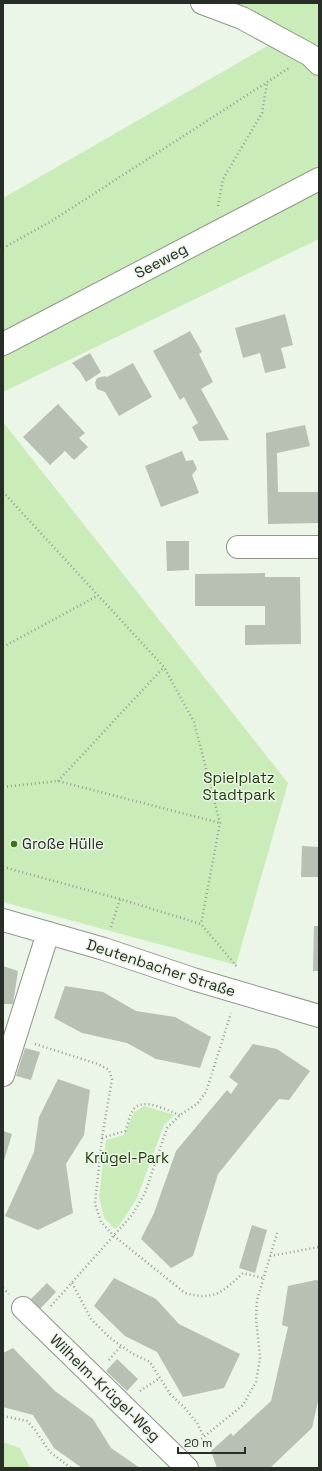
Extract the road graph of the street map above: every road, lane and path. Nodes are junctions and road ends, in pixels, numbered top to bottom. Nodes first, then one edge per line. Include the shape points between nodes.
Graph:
1 (202, 3) edge
2 (314, 59) edge
3 (268, 82) junction
4 (319, 179) edge
5 (212, 234) junction
6 (3, 248) edge
7 (3, 344) edge
8 (3, 492) edge
9 (238, 547) dead end
10 (319, 547) edge
11 (97, 596) junction
12 (3, 647) edge
13 (164, 667) junction
14 (58, 781) junction
15 (3, 788) edge
16 (220, 823) junction
17 (3, 867) edge
18 (120, 899) junction
19 (3, 920) edge
20 (201, 924) junction
21 (48, 933) junction
22 (104, 949) junction
23 (238, 992) junction
24 (319, 1016) edge
25 (15, 1038) junction
26 (3, 1075) edge
27 (180, 1115) junction
28 (102, 1138) junction
29 (278, 1230) dead end
30 (114, 1236) junction
31 (319, 1247) edge
32 (270, 1256) junction
33 (263, 1278) junction
34 (72, 1283) junction
35 (30, 1315) joint
36 (3, 1416) edge
37 (203, 1436) junction
38 (182, 1464) edge
39 (71, 1468) edge

1 - 2 street via 242,18
2 - 3 path
3 - 5 path via 262,113 223,179
3 - 6 path via 50,222
4 - 5 street, Seeweg
5 - 7 street, Seeweg
8 - 11 path
9 - 10 street
11 - 12 path
11 - 13 path
13 - 14 path
13 - 16 path via 194,722
14 - 15 path
14 - 16 path
16 - 20 path
17 - 18 path
18 - 20 path
18 - 22 path
19 - 21 street, Deutenbacher Straße
20 - 23 path via 244,976
21 - 22 street, Deutenbacher Straße
21 - 25 street
22 - 23 street, Deutenbacher Straße
23 - 24 street, Deutenbacher Straße
23 - 27 path via 206,1092 197,1104
25 - 26 street
25 - 28 path via 98,1064 109,1070 112,1079
27 - 28 path via 146,1104 138,1105 132,1111 125,1131
27 - 30 path via 167,1128 145,1193 132,1215
28 - 30 path via 95,1204 101,1222
29 - 32 path
30 - 33 path via 185,1293 200,1297 215,1295 227,1289 243,1273
30 - 34 path
31 - 32 path
32 - 33 path
33 - 37 path via 257,1300 260,1358 256,1382 243,1404
34 - 35 path
34 - 37 path via 91,1319 110,1338 150,1362 170,1394 197,1423
35 - 38 street, Wilhelm-Krügel-Weg
36 - 39 path via 27,1422 50,1452
37 - 38 path

